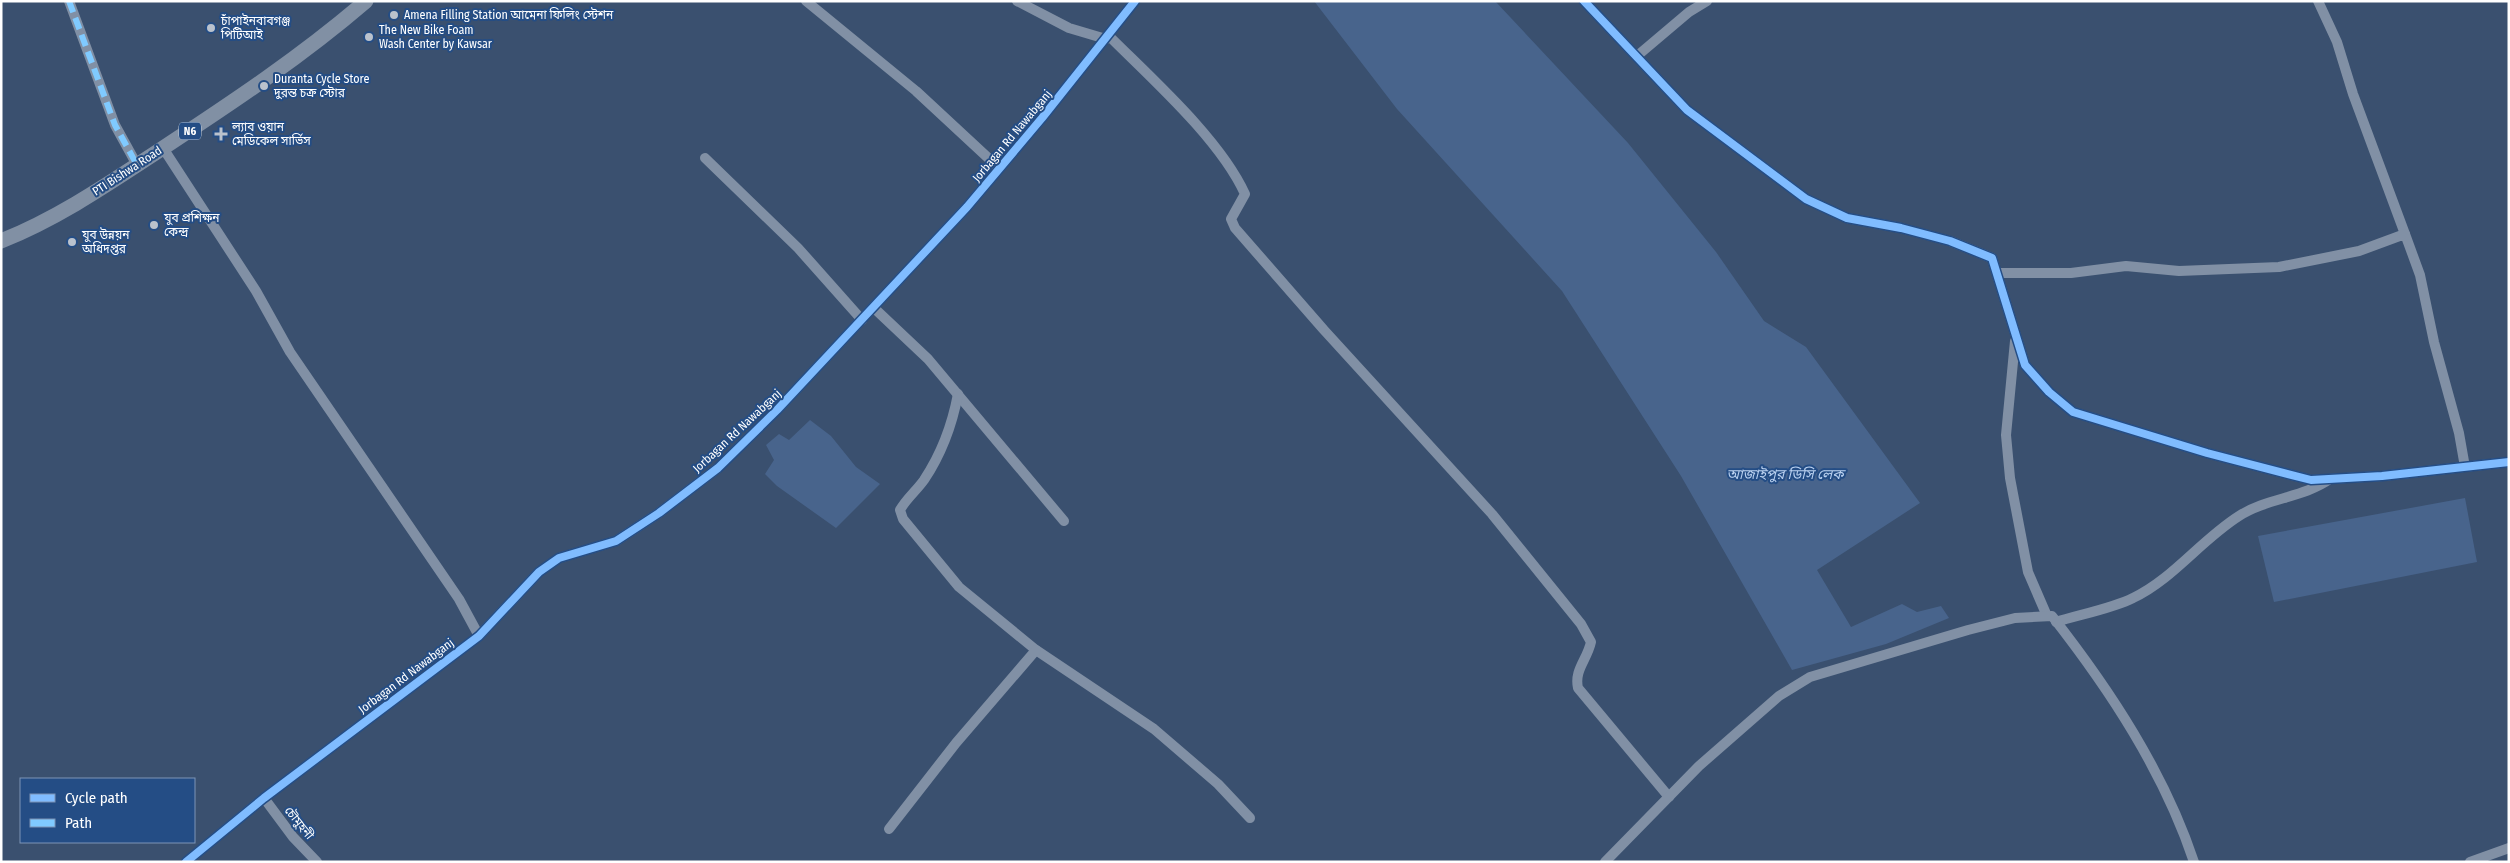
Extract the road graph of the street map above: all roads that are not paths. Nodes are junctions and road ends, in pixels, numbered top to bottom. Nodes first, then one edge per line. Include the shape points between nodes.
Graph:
1 (69, 1) edge
2 (366, 1) edge
3 (806, 1) edge
4 (1016, 1) edge
5 (1135, 1) edge
6 (1584, 1) edge
7 (1707, 1) edge
8 (2318, 1) edge
9 (1107, 37) junction
10 (1637, 56) junction
11 (163, 148) junction
12 (705, 158) dead end
13 (137, 165) junction
14 (999, 168) junction
15 (2405, 234) junction
16 (1, 241) edge
17 (1997, 273) junction
18 (874, 308) junction
19 (862, 320) junction
20 (2016, 334) junction
21 (958, 394) junction
22 (2509, 462) edge
23 (2465, 467) junction
24 (2331, 479) junction
25 (1064, 521) dead end
26 (2051, 619) junction
27 (479, 636) junction
28 (1036, 650) junction
29 (1669, 797) junction
30 (264, 798) junction
31 (1250, 818) dead end
32 (889, 829) dead end
33 (2509, 848) edge
34 (186, 862) edge
35 (316, 862) edge
36 (1605, 862) edge
37 (2194, 862) edge
38 (2470, 862) edge

1 - 13 street via 115,125
2 - 11 highway, PTI Bishwa Road / N6 via 277,72
3 - 14 street via 916,92
4 - 9 street via 1069,28
5 - 9 street, Jorbagan Rd Nawabganj
6 - 10 street
7 - 10 street
8 - 15 street via 2337,42
9 - 14 street, Jorbagan Rd Nawabganj
9 - 29 street via 1158,84 1214,146 1241,185 1245,194 1232,219 1234,228 1492,514 1581,624 1591,642 1576,677 1578,688
10 - 17 street via 1687,110 1806,199 1847,218 1950,241 1992,258
11 - 13 highway, PTI Bishwa Road / N6
11 - 27 street via 256,291 290,352 440,570
12 - 19 street via 798,248
13 - 16 highway, PTI Bishwa Road / N6 via 62,212
14 - 18 street, Jorbagan Rd Nawabganj
15 - 17 street via 2358,251 2279,267 2179,271 2126,266 2071,273
15 - 23 street via 2420,275
17 - 20 street
18 - 19 street, Jorbagan Rd Nawabganj
18 - 21 street via 928,359
19 - 27 street, Jorbagan Rd Nawabganj via 718,468 616,541 559,558 539,572
20 - 24 street via 2025,365 2049,392 2073,412 2207,453 2311,480
20 - 26 street via 2006,435 2010,478 2028,572
21 - 25 street
21 - 28 street via 942,449 900,510 903,519 959,588
22 - 23 street
23 - 24 street
24 - 26 street via 2302,493 2264,503 2239,516 2164,578 2133,599
26 - 29 street via 2015,618 1810,677 1779,696 1699,766
26 - 37 street via 2089,663 2141,747 2182,827
27 - 30 street, Jorbagan Rd Nawabganj
28 - 31 street via 1154,729 1218,784
28 - 32 street via 956,743
29 - 36 street
30 - 34 street, Jorbagan Rd Nawabganj
30 - 35 street, চৌমুহনী
33 - 38 street

